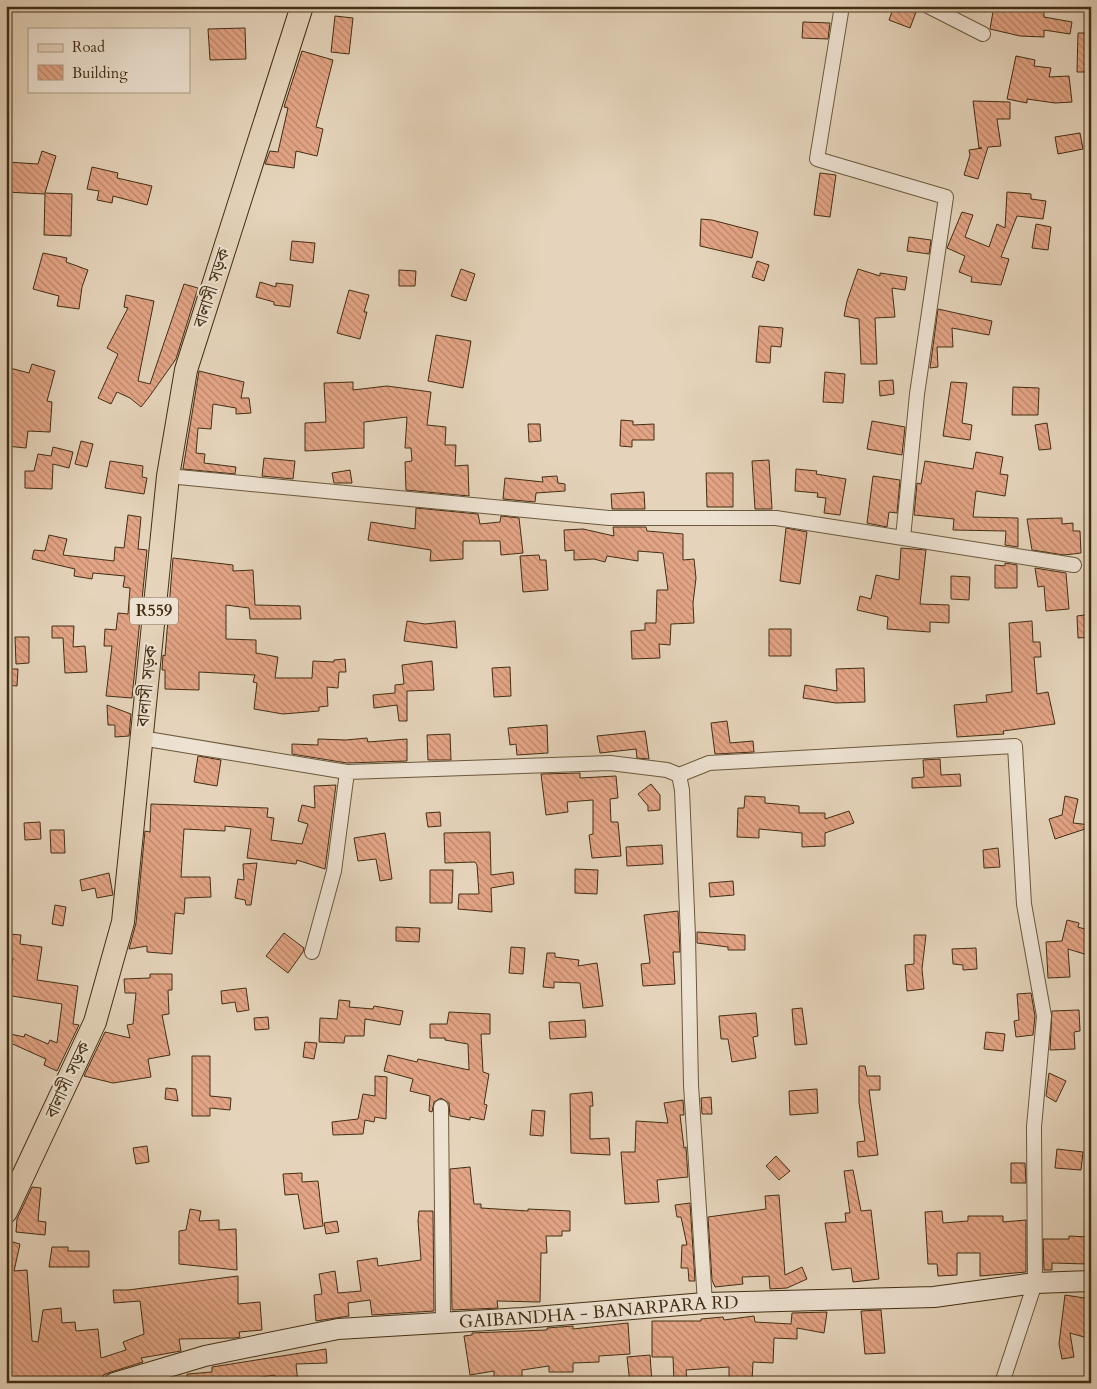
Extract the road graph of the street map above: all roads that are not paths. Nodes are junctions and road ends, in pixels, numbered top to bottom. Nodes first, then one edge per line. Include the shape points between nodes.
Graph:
1 (302, 6) edge
2 (842, 6) edge
3 (928, 6) edge
4 (984, 34) dead end
5 (168, 476) junction
6 (903, 538) junction
7 (1074, 565) dead end
8 (141, 738) junction
9 (347, 772) junction
10 (680, 775) junction
11 (312, 952) dead end
12 (441, 1106) dead end
13 (6, 1212) edge
14 (1091, 1281) edge
15 (1035, 1283) junction
16 (705, 1304) junction
17 (438, 1323) junction
18 (114, 1383) edge
19 (1002, 1383) edge

1 - 5 main road, বালাসী সড়ক / R559 via 186,370
2 - 6 street via 817,160 946,197 917,394
3 - 4 street
5 - 6 street via 609,518 776,518
5 - 8 main road, বালাসী সড়ক / R559
6 - 7 street
8 - 9 street
8 - 13 main road, বালাসী সড়ক / R559 via 121,931 95,1022
9 - 10 street via 610,763 667,770
9 - 11 street via 334,872
10 - 15 street via 709,764 1015,746 1024,904 1044,1016 1034,1127
10 - 16 street via 691,1085
12 - 17 street via 444,1246 443,1317
14 - 15 main road, GAIBANDHA - BANARPARA RD
15 - 16 main road, GAIBANDHA - BANARPARA RD via 934,1297
15 - 19 street
16 - 17 main road, GAIBANDHA - BANARPARA RD
17 - 18 main road, GAIBANDHA - BANARPARA RD via 338,1329 205,1356

